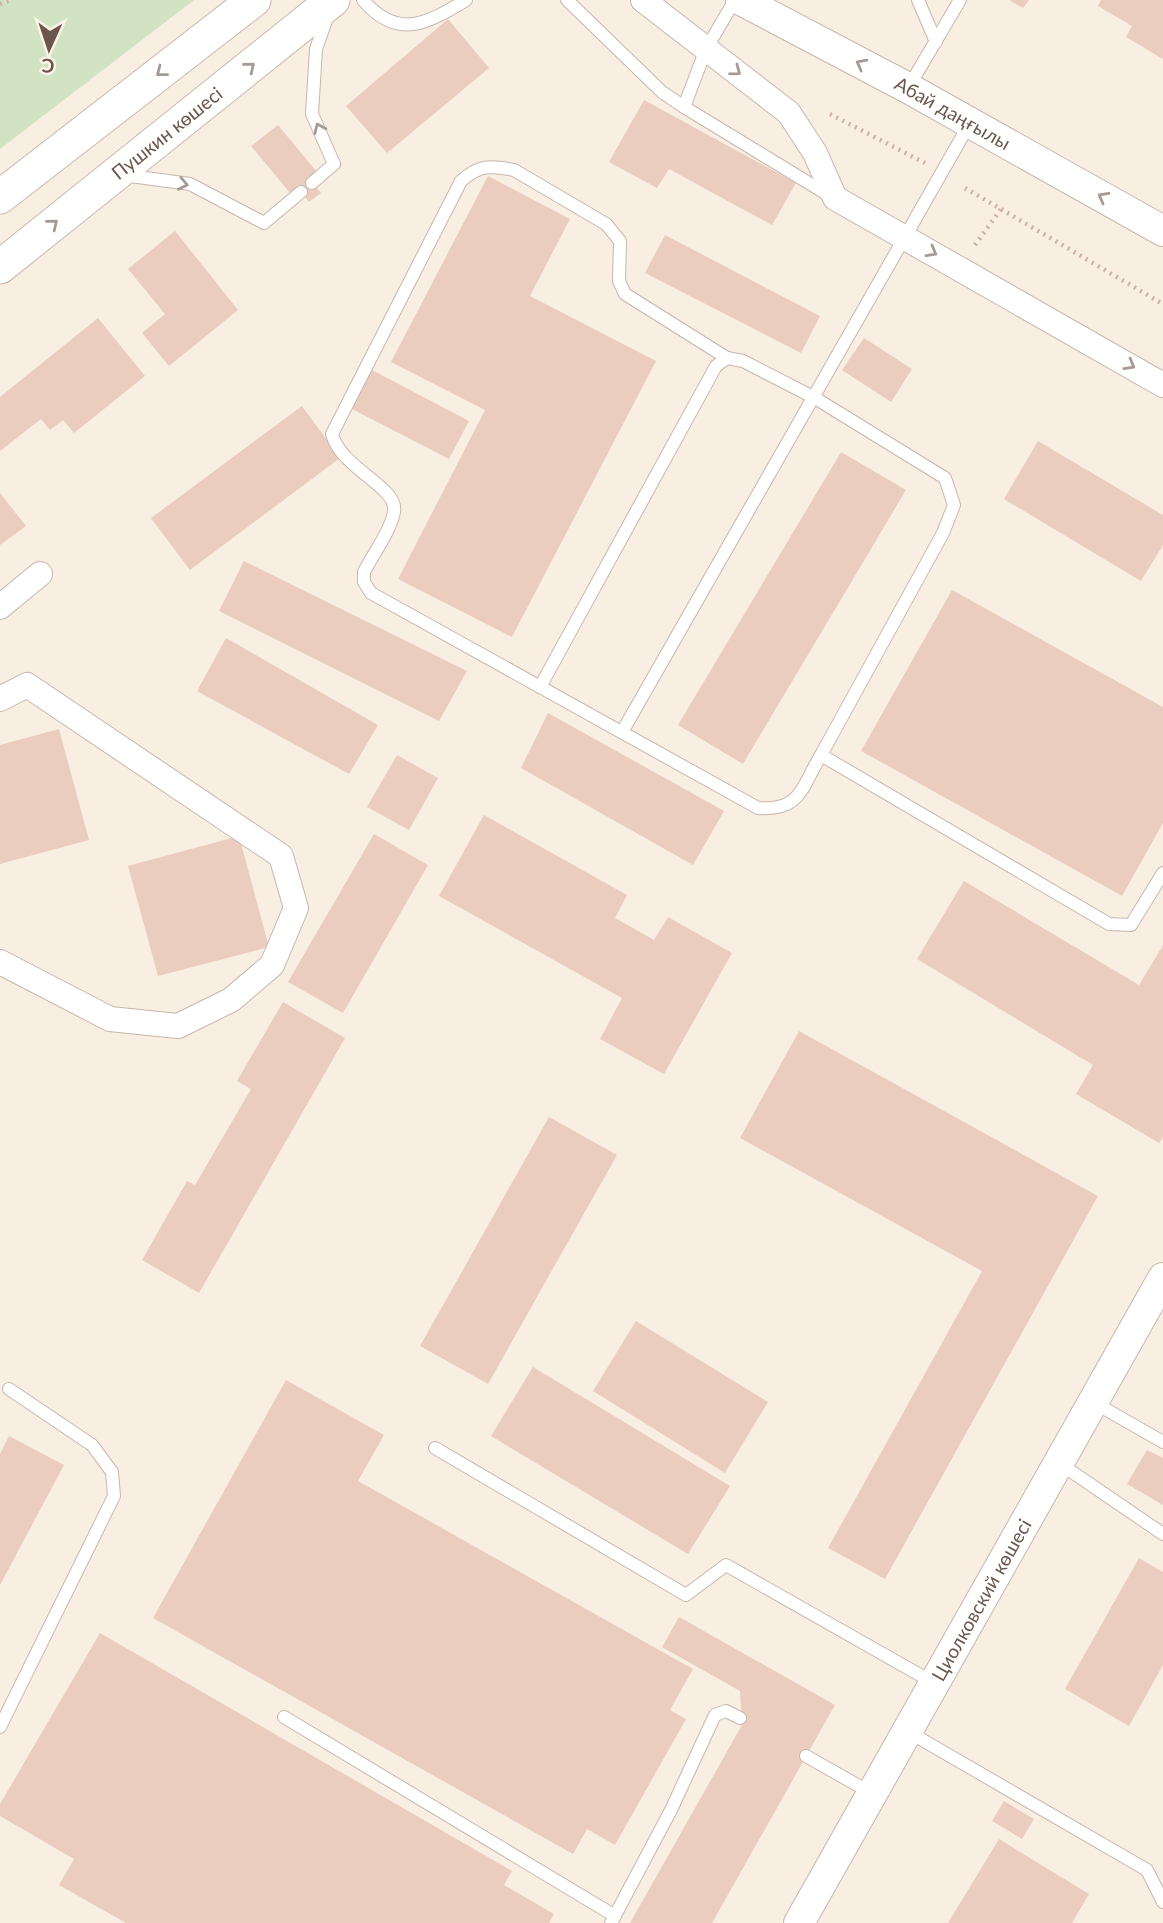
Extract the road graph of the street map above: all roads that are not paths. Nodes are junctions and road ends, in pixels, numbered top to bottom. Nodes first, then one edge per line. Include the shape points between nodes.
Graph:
1 (254, 0) edge
2 (333, 0) edge
3 (363, 0) edge
4 (466, 0) edge
5 (567, 0) edge
6 (643, 0) edge
7 (918, 0) edge
8 (960, 0) edge
9 (750, 2) edge
10 (936, 42) junction
11 (706, 50) junction
12 (908, 88) junction
13 (684, 107) junction
14 (970, 123) junction
15 (116, 174) junction
16 (312, 183) dead end
17 (301, 192) dead end
18 (0, 197) edge
19 (835, 198) junction
20 (1163, 230) edge
21 (906, 237) junction
22 (0, 267) edge
23 (727, 358) junction
24 (1163, 384) edge
25 (815, 398) junction
26 (40, 573) dead end
27 (0, 607) edge
28 (540, 687) junction
29 (0, 699) edge
30 (622, 732) junction
31 (821, 755) junction
32 (1163, 873) edge
33 (0, 962) edge
34 (1163, 1278) edge
35 (9, 1390) dead end
36 (1093, 1402) junction
37 (1163, 1441) edge
38 (435, 1447) dead end
39 (1059, 1463) junction
40 (1163, 1535) edge
41 (934, 1683) junction
42 (284, 1717) dead end
43 (740, 1718) dead end
44 (0, 1727) edge
45 (907, 1731) junction
46 (806, 1756) dead end
47 (873, 1794) junction
48 (1163, 1902) edge
49 (613, 1920) edge
50 (799, 1923) edge

1 -> 18 main road
15 -> 2 main road, Пушкин көшесі
16 -> 2 lane via 334,164 312,114 316,50
3 - 4 lane via 390,21 407,26 424,24
5 - 13 lane via 662,92
6 - 11 street
7 - 10 lane
8 - 10 lane
9 - 11 lane
12 -> 9 street, Абай даңғылы
10 - 12 lane
11 - 13 lane
11 -> 19 street via 789,113 815,153
12 - 14 street, Абай даңғылы
13 - 19 lane
20 -> 14 street, Абай даңғылы
14 - 21 lane
15 -> 17 lane via 190,184 264,223
22 -> 15 main road, Пушкин көшесі
19 - 21 street
21 -> 24 street
21 - 25 lane
23 - 25 lane via 743,361
23 - 28 lane via 716,366
23 - 28 lane via 625,294 619,281 620,241 606,224 514,170 498,166 475,169 461,181 332,433 348,462 394,502 394,513 364,572 371,593
25 - 30 lane
25 - 31 lane via 945,478 954,505
26 - 27 street
28 - 30 lane
29 - 33 street via 27,685 281,856 296,908 272,965 231,1000 178,1026 110,1019
30 - 31 lane via 758,808 792,804
31 - 32 lane via 1109,924 1131,925
34 - 36 street, Циолковский көшесі
35 - 44 lane via 92,1445 112,1472 114,1496
36 - 37 lane
36 - 39 street, Циолковский көшесі
38 - 41 lane via 686,1595 726,1565
39 - 40 lane
39 - 41 street, Циолковский көшесі
41 - 45 street, Циолковский көшесі
42 - 49 lane
43 - 49 lane via 726,1711 715,1715
45 - 47 street, Циолковский көшесі
45 - 48 lane via 1147,1870
46 - 47 lane
47 - 50 street, Циолковский көшесі

